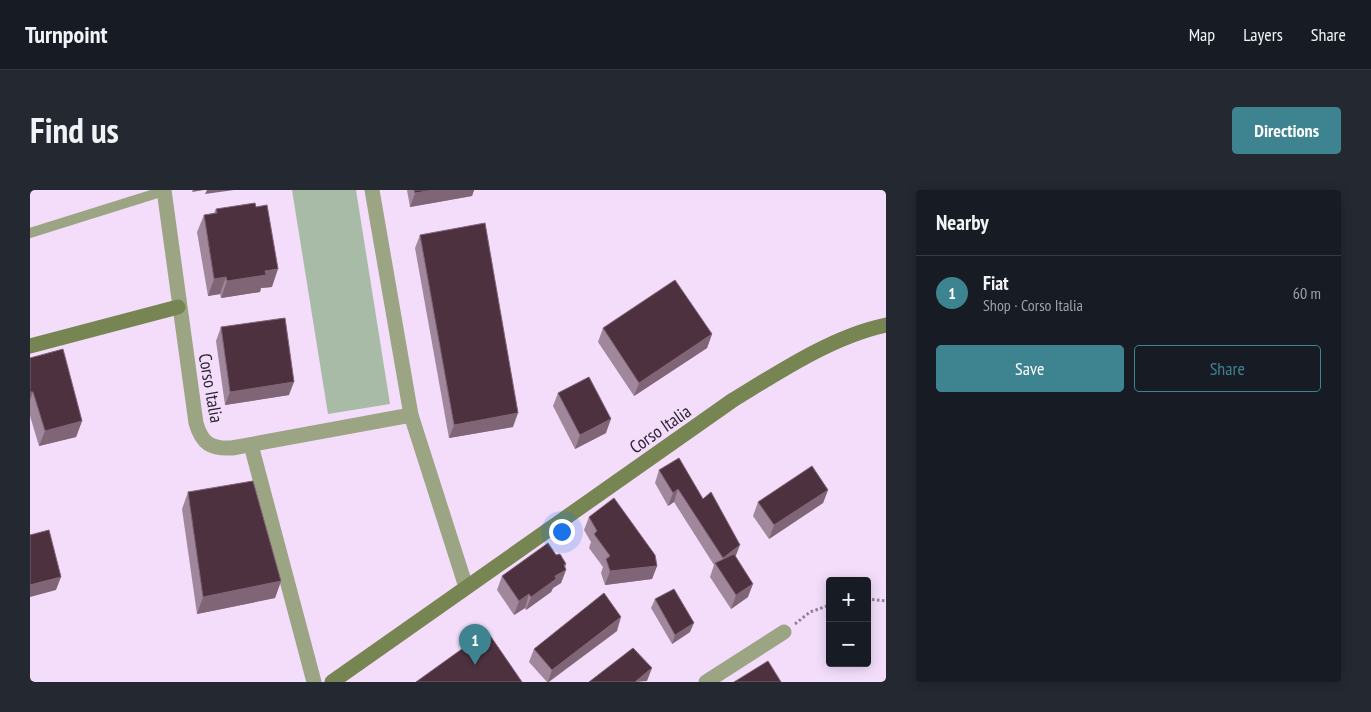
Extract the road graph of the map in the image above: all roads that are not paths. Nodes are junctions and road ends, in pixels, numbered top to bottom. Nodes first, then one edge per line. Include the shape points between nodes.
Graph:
1 (372, 190) edge
2 (164, 191) edge
3 (30, 233) edge
4 (178, 307) junction
5 (886, 324) edge
6 (30, 346) edge
7 (411, 415) junction
8 (250, 445) junction
9 (466, 587) junction
10 (784, 632) road end
11 (314, 682) edge
12 (332, 682) edge
13 (706, 682) edge

1 - 7 street
2 - 3 lane
2 - 4 street, Corso Italia
4 - 6 street
4 - 8 street, Corso Italia via 199,433 204,441 216,448
5 - 9 street, Corso Italia via 867,329 792,364 750,390
7 - 8 street, Corso Italia
7 - 9 street
8 - 11 street
9 - 12 street, Corso Italia
10 - 13 street

